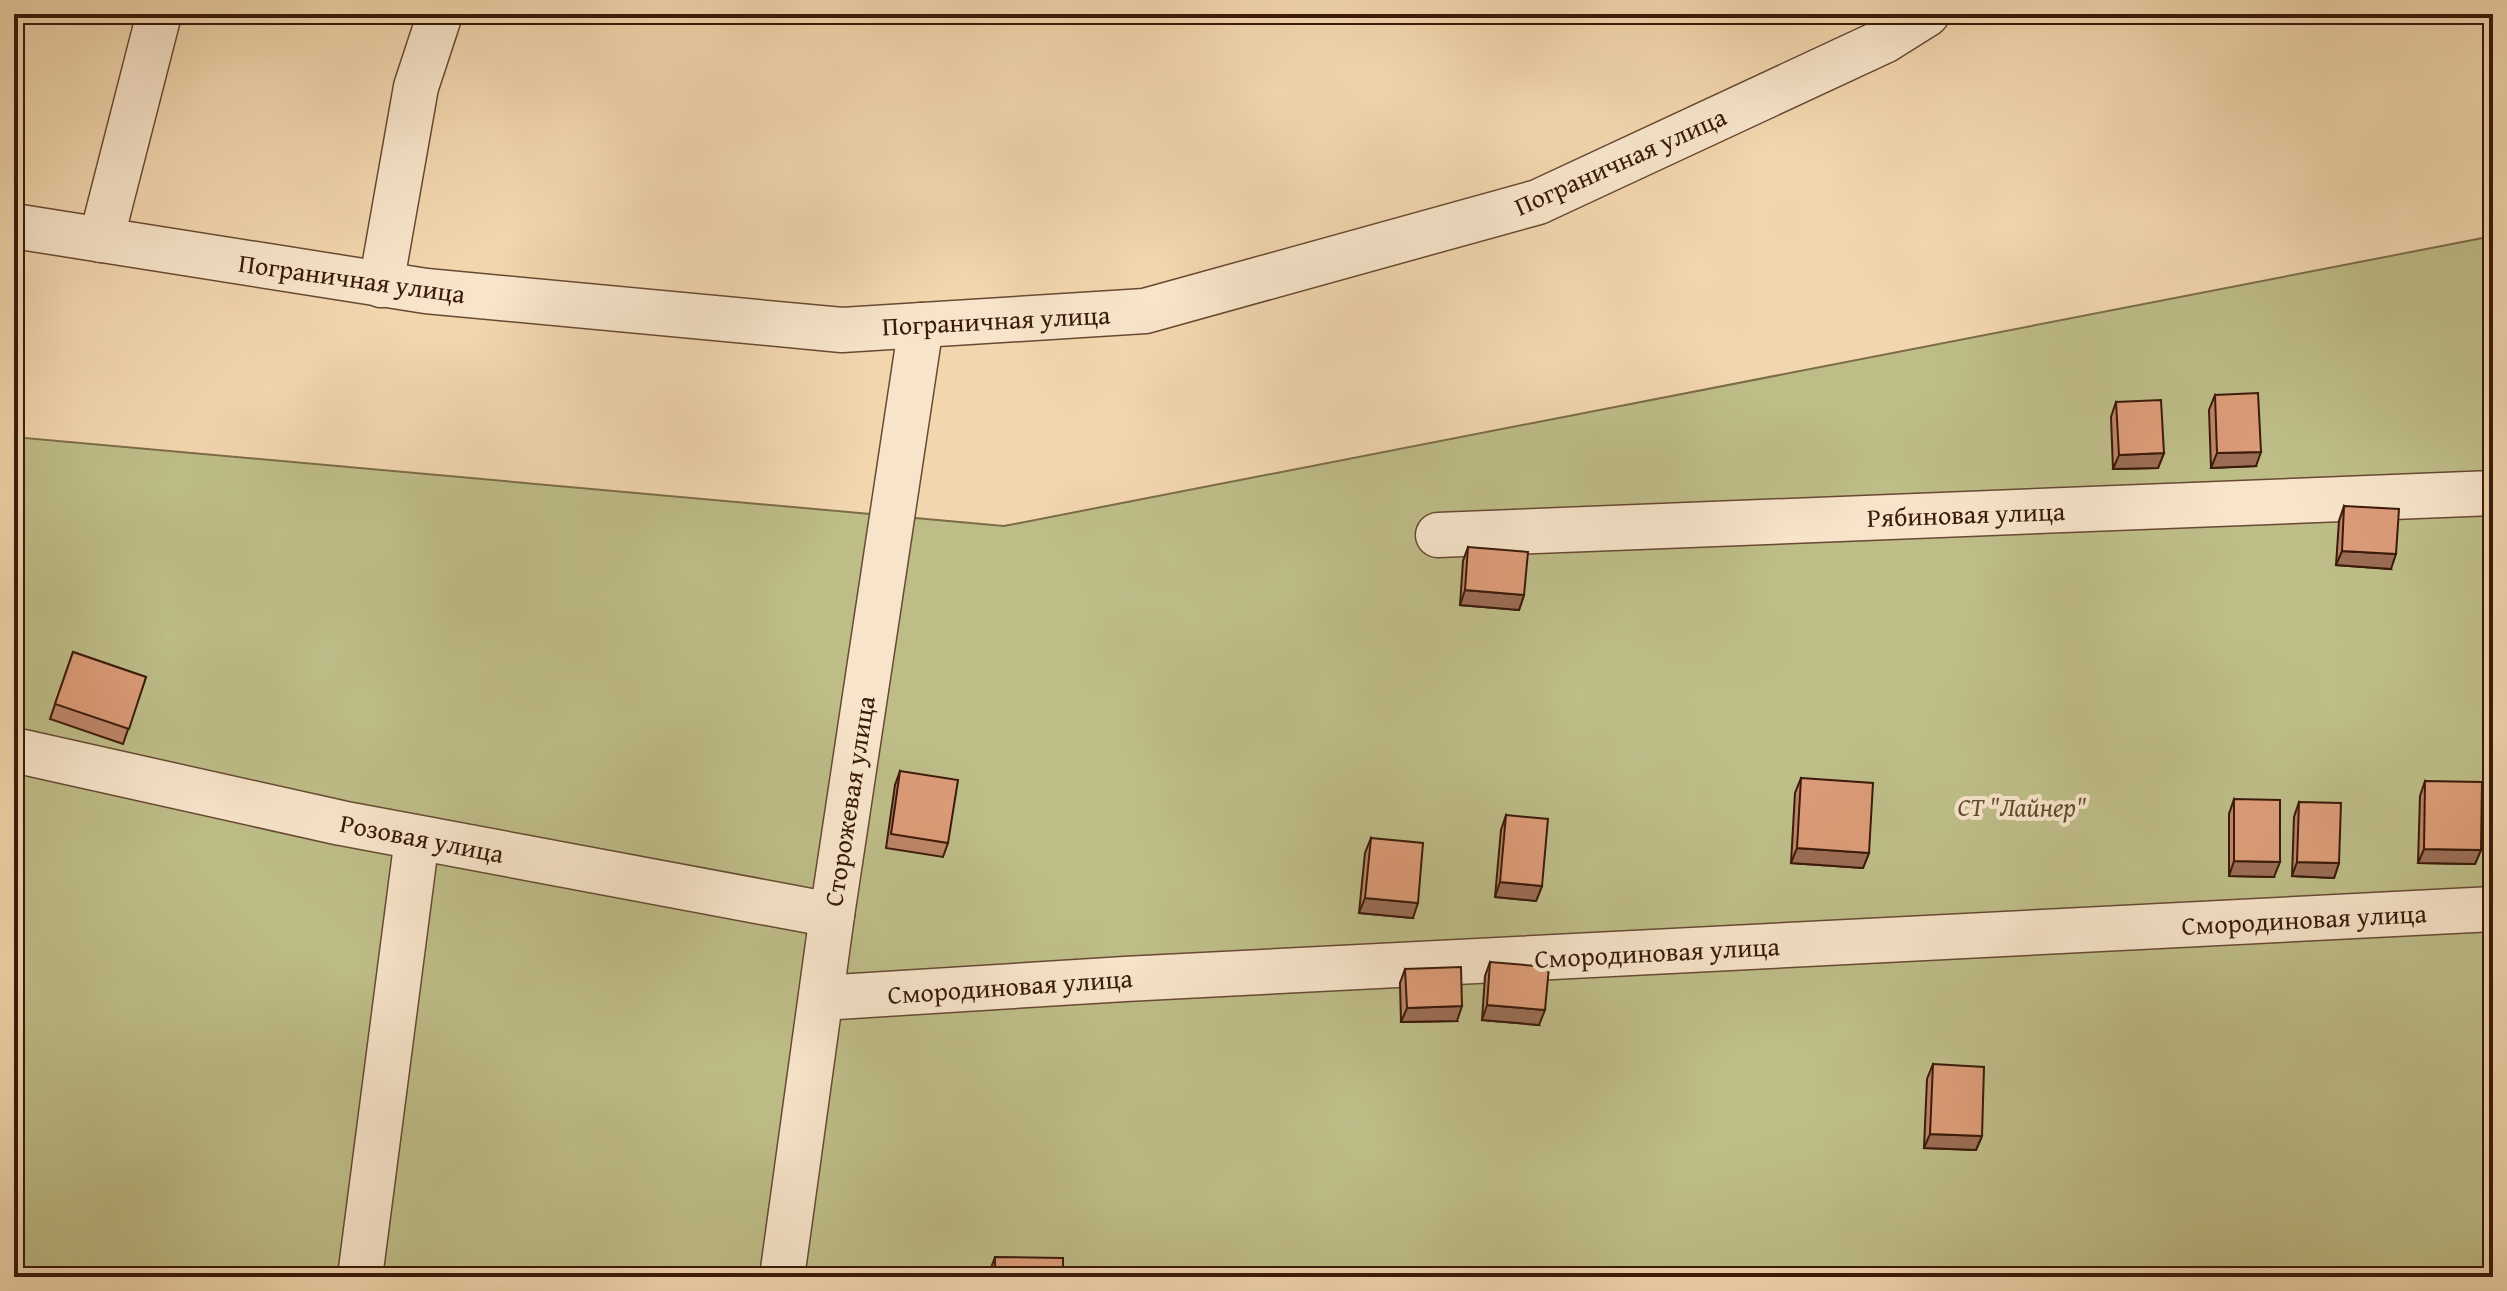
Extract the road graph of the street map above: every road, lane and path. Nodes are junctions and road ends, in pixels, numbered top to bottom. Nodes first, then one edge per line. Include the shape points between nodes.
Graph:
1 (159, 14) edge
2 (440, 14) edge
3 (1927, 14) edge
4 (14, 226) edge
5 (101, 240) junction
6 (381, 285) junction
7 (921, 325) junction
8 (2493, 493) edge
9 (1438, 535) dead end
10 (14, 750) edge
11 (417, 838) junction
12 (2493, 909) edge
13 (832, 915) junction
14 (821, 998) junction
15 (360, 1277) edge
16 (782, 1277) edge

1 - 5 street
2 - 6 street via 416,87
3 - 7 street, Пограничная улица via 1884,41 1538,202 1145,311
4 - 5 street, Пограничная улица
5 - 6 street, Пограничная улица
6 - 7 street, Пограничная улица via 842,330
7 - 13 street, Сторожевая улица
8 - 9 street, Рябиновая улица
10 - 11 street, Розовая улица
11 - 13 street, Розовая улица
11 - 15 street
12 - 14 street, Смородиновая улица
13 - 14 street, Сторожевая улица
14 - 16 street, Сторожевая улица

